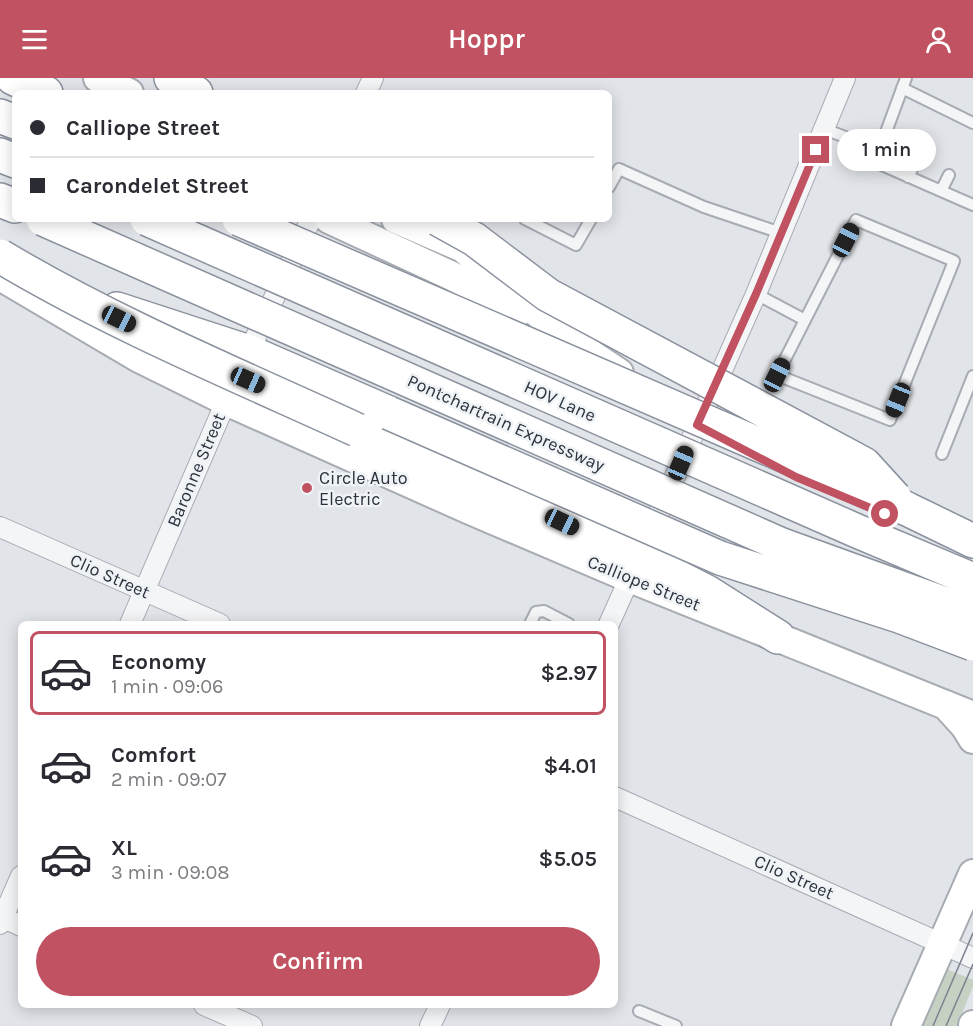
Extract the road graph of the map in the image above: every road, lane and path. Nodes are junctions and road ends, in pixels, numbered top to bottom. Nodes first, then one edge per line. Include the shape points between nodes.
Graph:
1 (13, 78) edge
2 (98, 78) edge
3 (171, 78) edge
4 (845, 78) edge
5 (904, 83) edge
6 (39, 90) edge
7 (123, 90) edge
8 (190, 90) edge
9 (824, 129) junction
10 (972, 129) edge
11 (880, 150) junction
12 (918, 158) dead end
13 (949, 175) dead end
14 (908, 177) junction
15 (612, 182) edge
16 (941, 191) junction
17 (973, 205) edge
18 (51, 222) edge
19 (154, 222) edge
20 (246, 222) edge
21 (310, 222) edge
22 (335, 222) edge
23 (403, 222) edge
24 (443, 222) edge
25 (531, 222) edge
26 (589, 222) edge
27 (781, 233) junction
28 (0, 256) edge
29 (0, 275) edge
30 (756, 294) junction
31 (805, 320) junction
32 (564, 337) junction
33 (249, 352) junction
34 (973, 376) edge
35 (226, 401) junction
36 (697, 425) junction
37 (942, 454) dead end
38 (905, 508) junction
39 (0, 527) edge
40 (973, 541) edge
41 (973, 552) edge
42 (635, 568) junction
43 (973, 580) edge
44 (144, 591) junction
45 (973, 614) edge
46 (131, 621) edge
47 (213, 621) edge
48 (532, 621) edge
49 (563, 621) edge
50 (610, 621) edge
51 (778, 637) joint
52 (973, 644) edge
53 (945, 704) junction
54 (973, 716) edge
55 (973, 739) edge
56 (618, 798) edge
57 (973, 874) edge
58 (18, 885) edge
59 (6, 921) edge
60 (941, 944) junction
61 (973, 958) edge
62 (211, 1008) edge
63 (439, 1008) edge
64 (639, 1011) dead end
65 (252, 1026) edge
66 (430, 1026) edge
67 (676, 1026) edge
68 (906, 1026) edge

1 - 6 highway
2 - 7 street
3 - 8 highway
4 - 9 street
5 - 10 lane via 940,113
5 - 11 lane
9 - 11 lane
9 - 27 street
11 - 14 lane via 875,162
12 - 14 lane
13 - 16 lane
14 - 16 lane
15 - 27 lane via 620,169 704,207
16 - 17 lane
18 - 45 highway, Pontchartrain Expressway, bridge via 782,545
19 - 43 highway, HOV Lane, bridge
20 - 38 highway, bridge
21 - 33 street, Baronne Street
22 - 32 street via 452,276
23 - 32 street via 463,248
24 - 38 highway, bridge via 474,239 548,295 864,464
25 - 26 lane via 576,244
27 - 30 street
28 - 42 highway, bridge via 55,288 204,361 485,488
29 - 33 highway
29 - 35 street, Calliope Street via 139,358
30 - 31 lane
30 - 36 street
31 - 31 lane via 856,220 954,261 890,420 777,375
32 - 36 street
33 - 35 street, Baronne Street
33 - 52 highway, bridge via 720,558
34 - 37 lane
35 - 42 street, Calliope Street via 460,505
35 - 44 street, Baronne Street
36 - 41 street via 796,477
36 - 42 street
38 - 40 highway
39 - 44 street, Clio Street
42 - 50 street
42 - 51 highway via 707,592
44 - 46 street, Baronne Street
44 - 47 street, Clio Street
48 - 49 lane via 536,612 544,611
51 - 53 street
53 - 54 street
53 - 55 street
56 - 60 street, Clio Street
57 - 60 street
58 - 59 street
60 - 61 street, Clio Street
60 - 68 street
62 - 65 street
63 - 66 street
64 - 67 lane

